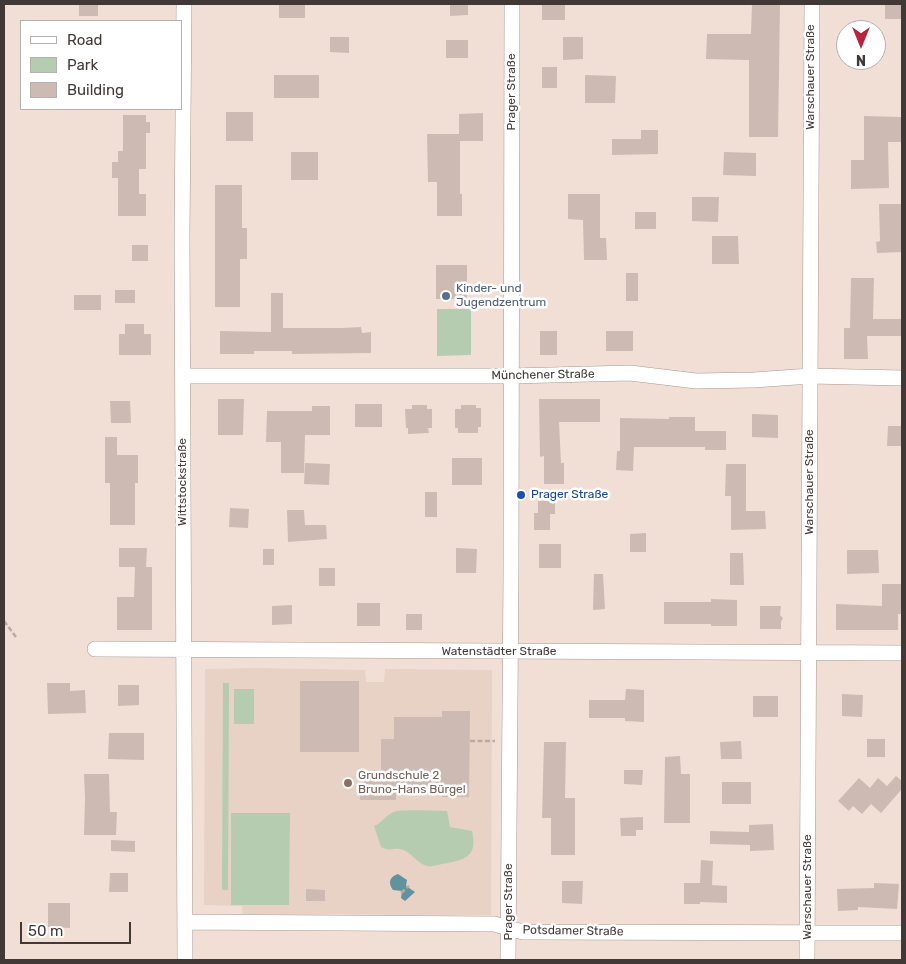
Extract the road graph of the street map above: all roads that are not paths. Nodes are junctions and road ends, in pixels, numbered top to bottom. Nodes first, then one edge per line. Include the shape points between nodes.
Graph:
1 (184, 4) edge
2 (512, 4) edge
3 (812, 4) edge
4 (183, 376) junction
5 (512, 376) junction
6 (810, 376) junction
7 (902, 378) edge
8 (95, 649) dead end
9 (183, 650) junction
10 (510, 652) junction
11 (810, 653) junction
12 (902, 653) edge
13 (185, 922) junction
14 (509, 928) junction
15 (807, 932) junction
16 (902, 933) edge
17 (185, 960) edge
18 (508, 960) edge
19 (807, 960) edge

1 - 4 street, Wittstockstraße
2 - 5 street, Prager Straße
3 - 6 street, Warschauer Straße
4 - 5 street, Münchener Straße
4 - 9 street, Wittstockstraße
5 - 6 street, Münchener Straße via 630,373 696,381
5 - 10 street, Prager Straße
6 - 7 street, Münchener Straße
6 - 11 street, Warschauer Straße
8 - 9 street, Watenstädter Straße
9 - 10 street, Watenstädter Straße
9 - 13 street, Wittstockstraße
10 - 11 street, Watenstädter Straße
10 - 14 street, Prager Straße
11 - 12 street, Watenstädter Straße
11 - 15 street, Warschauer Straße
13 - 14 street, Potsdamer Straße via 494,924
13 - 17 street, Wittstockstraße
14 - 15 street, Potsdamer Straße via 523,932
14 - 18 street, Prager Straße
15 - 16 street, Potsdamer Straße
15 - 19 street, Warschauer Straße

